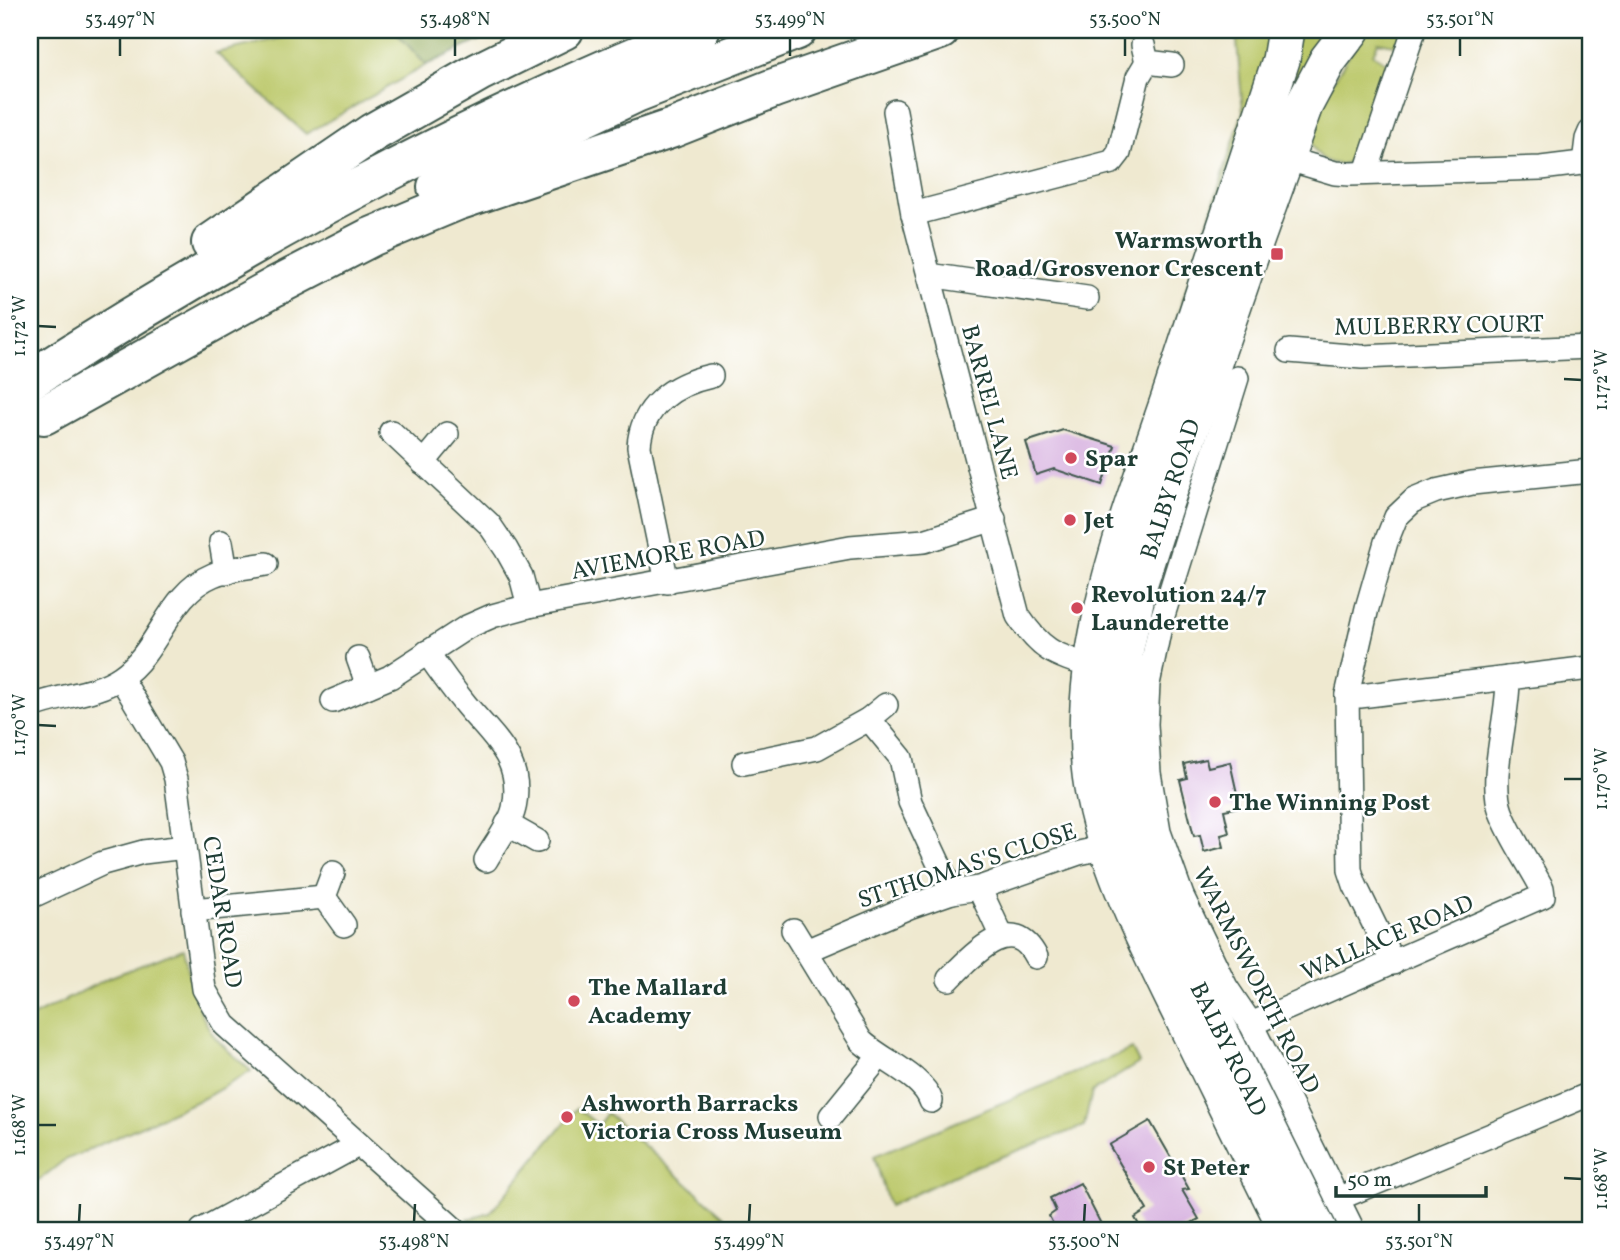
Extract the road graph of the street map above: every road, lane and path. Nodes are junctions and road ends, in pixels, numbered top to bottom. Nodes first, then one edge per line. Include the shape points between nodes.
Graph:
1 (564, 30) edge
2 (700, 30) edge
3 (797, 30) edge
4 (940, 30) edge
5 (1286, 30) edge
6 (1351, 30) edge
7 (1414, 30) edge
8 (1172, 65) dead end
9 (895, 111) dead end
10 (1590, 132) edge
11 (1285, 158) junction
12 (1587, 162) edge
13 (1366, 172) junction
14 (913, 214) junction
15 (929, 275) junction
16 (1087, 298) dead end
17 (1590, 347) edge
18 (1290, 351) dead end
19 (711, 376) dead end
20 (1237, 378) dead end
21 (30, 379) edge
22 (37, 419) edge
23 (391, 432) dead end
24 (447, 434) dead end
25 (423, 463) junction
26 (1590, 471) edge
27 (994, 519) junction
28 (221, 542) dead end
29 (266, 564) dead end
30 (226, 572) junction
31 (667, 582) junction
32 (529, 607) junction
33 (427, 652) junction
34 (358, 658) dead end
35 (1092, 666) junction
36 (1590, 668) edge
37 (121, 678) junction
38 (1508, 678) junction
39 (369, 686) junction
40 (1348, 695) junction
41 (333, 701) dead end
42 (30, 707) edge
43 (744, 763) dead end
44 (507, 824) junction
45 (537, 841) dead end
46 (185, 847) junction
47 (1107, 847) junction
48 (486, 860) dead end
49 (333, 873) dead end
50 (979, 888) junction
51 (952, 892) junction
52 (30, 897) edge
53 (324, 897) junction
54 (192, 911) junction
55 (344, 925) dead end
56 (793, 930) dead end
57 (1002, 937) junction
58 (806, 951) junction
59 (1036, 957) dead end
60 (1393, 963) junction
61 (949, 979) dead end
62 (1251, 1024) junction
63 (879, 1057) junction
64 (1590, 1094) edge
65 (931, 1101) dead end
66 (831, 1116) dead end
67 (359, 1145) junction
68 (1337, 1199) junction
69 (202, 1230) edge
70 (455, 1230) edge
71 (1288, 1230) edge
72 (1318, 1230) edge
73 (1353, 1230) edge

1 - 21 highway via 372,133 212,243 154,277
2 - 21 highway via 546,94 346,194 188,281
3 - 22 highway via 636,93 367,221 141,351
4 - 22 highway via 457,201 371,237
5 - 35 main road, BALBY ROAD via 1281,60 1125,533 1104,603
6 - 11 main road, BALBY ROAD via 1310,94
7 - 13 street via 1395,54
8 - 14 street via 1145,53 1119,153 1112,162
9 - 14 street, BARREL LANE
10 - 12 street
11 - 13 street via 1335,173
11 - 72 main road, BALBY ROAD via 1139,582 1124,652 1121,732 1129,811 1160,903
12 - 13 street via 1541,168
14 - 15 street, BARREL LANE
15 - 16 street
15 - 27 street, BARREL LANE
17 - 18 street, MULBERRY COURT via 1362,357
19 - 31 street via 660,399 640,433
20 - 62 street, WARMSWORTH ROAD via 1161,622 1148,684 1146,724 1149,773 1168,860 1226,987
23 - 25 street
24 - 25 street
25 - 32 street via 489,524 521,576
26 - 40 street via 1472,483 1414,500 1396,517 1386,542
27 - 31 street, AVIEMORE ROAD via 924,541 850,547
27 - 35 street, BARREL LANE via 1018,615 1031,635 1048,651
28 - 30 street
29 - 30 street
30 - 37 street via 189,590 141,661
31 - 32 street, AVIEMORE ROAD
32 - 33 street, AVIEMORE ROAD via 467,627
33 - 39 street, AVIEMORE ROAD
33 - 44 street via 458,696 504,747 515,778 514,810
34 - 39 street
35 - 47 main road, BALBY ROAD via 1090,757
36 - 38 street
37 - 42 street
37 - 46 street, CEDAR ROAD via 171,762
38 - 40 street
38 - 60 street, WALLACE ROAD via 1497,793 1501,811 1543,897
39 - 41 street, AVIEMORE ROAD
40 - 60 street via 1350,870
43 - 51 street via 817,748 877,712 901,758 910,802
44 - 45 street
44 - 48 street
46 - 52 street via 103,863
46 - 54 street, CEDAR ROAD
47 - 50 street, ST THOMAS'S CLOSE
47 - 71 main road, BALBY ROAD via 1156,963
49 - 53 street
50 - 51 street, ST THOMAS'S CLOSE
50 - 57 street
51 - 58 street, ST THOMAS'S CLOSE
53 - 54 street
53 - 55 street
54 - 67 street, CEDAR ROAD via 204,989 225,1025
56 - 58 street
57 - 59 street via 1023,939
57 - 61 street via 972,956
58 - 63 street via 850,1027
60 - 62 street, WALLACE ROAD
62 - 68 street, WARMSWORTH ROAD
63 - 65 street via 923,1086
63 - 66 street
64 - 68 street
67 - 69 street
67 - 70 street, CEDAR ROAD
68 - 73 street, WARMSWORTH ROAD

